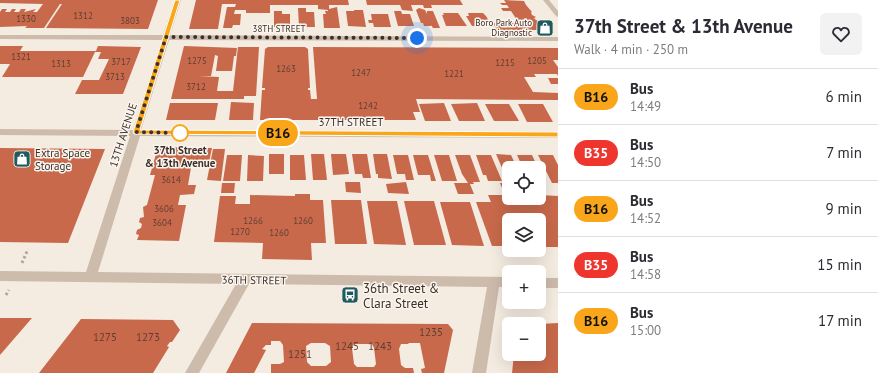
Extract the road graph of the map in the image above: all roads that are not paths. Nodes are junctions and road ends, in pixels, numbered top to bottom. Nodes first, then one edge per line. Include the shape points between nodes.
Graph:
1 (178, 0) edge
2 (546, 0) edge
3 (558, 15) edge
4 (0, 37) edge
5 (166, 37) junction
6 (558, 39) edge
7 (0, 132) edge
8 (136, 132) junction
9 (558, 135) edge
10 (1, 277) edge
11 (90, 278) junction
12 (244, 280) junction
13 (494, 282) junction
14 (502, 282) edge
15 (546, 283) edge
16 (558, 283) edge
17 (192, 373) edge
18 (479, 373) edge

1 - 5 street, 13TH AVENUE
2 - 3 street
4 - 5 street, 38TH STREET
5 - 6 street, 38TH STREET
5 - 8 street, 13TH AVENUE
7 - 8 street, 37TH STREET
8 - 9 street, 37TH STREET
8 - 11 street, 13TH AVENUE
10 - 11 street, 36TH STREET
11 - 12 street, 36TH STREET
12 - 13 street, 36TH STREET
12 - 17 street
13 - 14 street, 36TH STREET
13 - 18 street
15 - 16 street

